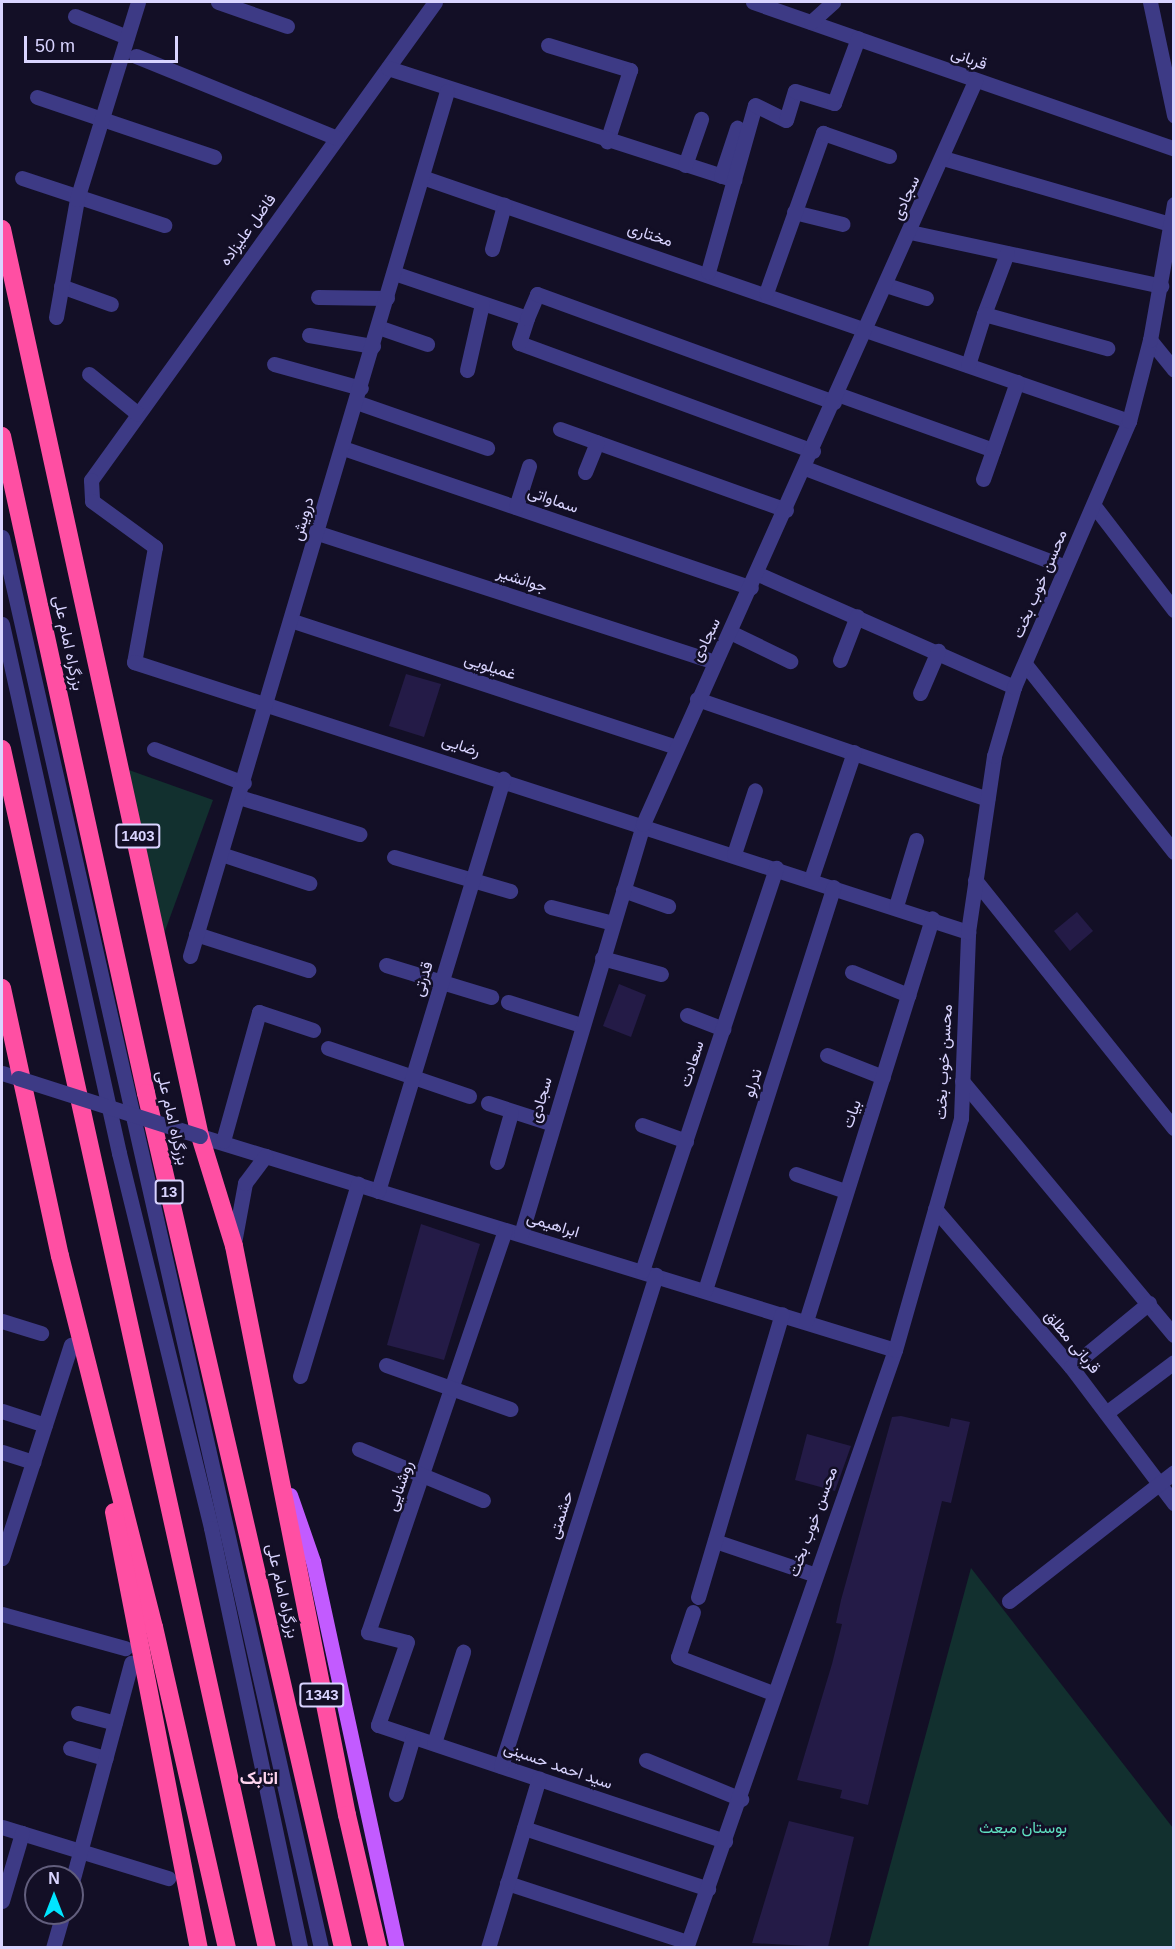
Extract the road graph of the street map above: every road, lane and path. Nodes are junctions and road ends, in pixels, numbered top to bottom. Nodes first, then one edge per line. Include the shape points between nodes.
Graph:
1 (138, 2) edge
2 (218, 2) edge
3 (435, 2) edge
4 (833, 2) edge
5 (1150, 2) edge
6 (759, 3) edge
7 (75, 16) dead end
8 (812, 22) junction
9 (287, 26) dead end
10 (127, 37) junction
11 (858, 38) junction
12 (548, 45) dead end
13 (136, 56) dead end
14 (388, 68) junction
15 (975, 81) junction
16 (447, 91) junction
17 (37, 98) dead end
18 (1173, 115) edge
19 (701, 119) dead end
20 (102, 120) junction
21 (737, 128) dead end
22 (337, 138) junction
23 (607, 141) junction
24 (1173, 149) edge
25 (889, 156) dead end
26 (214, 157) dead end
27 (943, 158) junction
28 (685, 165) junction
29 (422, 177) junction
30 (22, 178) dead end
31 (727, 178) junction
32 (77, 199) junction
33 (1173, 204) edge
34 (504, 205) junction
35 (794, 212) junction
36 (843, 224) dead end
37 (164, 225) dead end
38 (1172, 227) edge
39 (2, 229) edge
40 (910, 232) junction
41 (492, 249) dead end
42 (1007, 253) junction
43 (708, 272) junction
44 (394, 273) junction
45 (886, 285) junction
46 (62, 286) junction
47 (1161, 286) junction
48 (766, 293) junction
49 (318, 297) dead end
50 (387, 298) junction
51 (926, 298) dead end
52 (111, 304) dead end
53 (482, 304) junction
54 (984, 314) junction
55 (56, 317) dead end
56 (527, 318) junction
57 (378, 327) junction
58 (865, 330) junction
59 (309, 335) dead end
60 (1150, 340) junction
61 (427, 344) dead end
62 (372, 346) junction
63 (1107, 348) dead end
64 (274, 364) dead end
65 (968, 365) junction
66 (467, 370) dead end
67 (1173, 370) edge
68 (89, 374) dead end
69 (1017, 382) junction
70 (358, 395) junction
71 (835, 398) junction
72 (138, 414) junction
73 (1129, 421) junction
74 (560, 429) dead end
75 (2, 435) edge
76 (597, 442) junction
77 (343, 447) junction
78 (487, 448) dead end
79 (993, 450) junction
80 (813, 451) junction
81 (529, 466) dead end
82 (805, 468) junction
83 (585, 472) dead end
84 (983, 479) dead end
85 (516, 507) junction
86 (1095, 507) junction
87 (786, 510) junction
88 (318, 532) junction
89 (2, 537) edge
90 (154, 547) joint
91 (1063, 566) junction
92 (758, 573) junction
93 (751, 588) junction
94 (1173, 610) edge
95 (857, 616) junction
96 (292, 621) junction
97 (2, 624) edge
98 (730, 632) junction
99 (938, 651) junction
100 (840, 660) dead end
101 (790, 661) dead end
102 (715, 662) junction
103 (1025, 664) junction
104 (1014, 687) junction
105 (920, 693) dead end
106 (697, 699) junction
107 (268, 703) junction
108 (676, 747) junction
109 (2, 749) edge
110 (154, 749) dead end
111 (854, 752) junction
112 (503, 779) junction
113 (242, 790) junction
114 (755, 790) dead end
115 (987, 799) junction
116 (643, 824) junction
117 (359, 834) dead end
118 (916, 840) dead end
119 (1173, 852) edge
120 (221, 854) junction
121 (734, 854) junction
122 (394, 857) dead end
123 (776, 868) junction
124 (472, 879) junction
125 (811, 879) junction
126 (975, 880) junction
127 (309, 883) dead end
128 (834, 887) junction
129 (622, 890) junction
130 (510, 891) dead end
131 (668, 906) dead end
132 (896, 906) junction
133 (551, 907) dead end
134 (932, 918) junction
135 (613, 923) junction
136 (968, 932) junction
137 (196, 934) junction
138 (190, 956) dead end
139 (602, 958) junction
140 (386, 965) dead end
141 (308, 970) dead end
142 (852, 972) dead end
143 (661, 974) dead end
144 (440, 983) junction
145 (2, 988) edge
146 (909, 995) junction
147 (491, 997) dead end
148 (508, 1002) dead end
149 (687, 1015) dead end
150 (581, 1025) junction
151 (723, 1029) junction
152 (313, 1030) dead end
153 (328, 1048) dead end
154 (827, 1055) dead end
155 (10, 1076) edge
156 (411, 1076) junction
157 (883, 1077) junction
158 (962, 1081) junction
159 (470, 1096) dead end
160 (488, 1104) dead end
161 (511, 1113) junction
162 (553, 1124) junction
163 (642, 1125) dead end
164 (1173, 1128) edge
165 (200, 1136) junction
166 (223, 1141) junction
167 (686, 1141) junction
168 (265, 1156) junction
169 (496, 1162) dead end
170 (796, 1174) dead end
171 (358, 1184) junction
172 (378, 1191) junction
173 (845, 1191) junction
174 (935, 1209) junction
175 (513, 1232) junction
176 (234, 1246) junction
177 (649, 1273) junction
178 (705, 1290) junction
179 (1149, 1303) junction
180 (782, 1314) junction
181 (2, 1321) edge
182 (806, 1321) junction
183 (40, 1333) dead end
184 (1173, 1335) edge
185 (72, 1345) dead end
186 (895, 1350) junction
187 (1173, 1362) edge
188 (386, 1365) dead end
189 (1071, 1367) junction
190 (300, 1376) dead end
191 (452, 1389) junction
192 (510, 1409) dead end
193 (2, 1411) edge
194 (1106, 1413) junction
195 (45, 1425) junction
196 (271, 1442) junction
197 (359, 1449) dead end
198 (106, 1450) junction
199 (2, 1452) edge
200 (33, 1462) junction
201 (1173, 1472) edge
202 (423, 1475) junction
203 (1159, 1484) junction
204 (483, 1500) dead end
205 (1173, 1503) edge
206 (715, 1541) junction
207 (2, 1558) edge
208 (813, 1574) junction
209 (1009, 1601) dead end
210 (2, 1614) edge
211 (463, 1652) dead end
212 (773, 1693) junction
213 (78, 1713) dead end
214 (115, 1723) junction
215 (378, 1725) joint
216 (413, 1737) junction
217 (434, 1743) junction
218 (70, 1748) dead end
219 (106, 1758) junction
220 (646, 1760) dead end
221 (501, 1766) junction
222 (539, 1778) junction
223 (396, 1794) dead end
224 (741, 1799) junction
225 (2, 1827) edge
226 (524, 1828) junction
227 (22, 1833) junction
228 (725, 1841) junction
229 (81, 1852) junction
230 (77, 1865) edge
231 (168, 1878) dead end
232 (507, 1883) junction
233 (708, 1888) junction
234 (2, 1901) edge
235 (59, 1925) edge
236 (687, 1945) edge
237 (53, 1947) edge
238 (199, 1947) edge
239 (227, 1947) edge
240 (267, 1947) edge
241 (300, 1947) edge
242 (321, 1947) edge
243 (343, 1947) edge
244 (378, 1947) edge
245 (397, 1947) edge
246 (488, 1947) edge

1 - 10 street
2 - 9 street
3 - 14 street, فاضل علیزاده
4 - 8 street
5 - 18 street
6 - 8 street, قربانی
7 - 10 street
8 - 11 street, قربانی
10 - 20 street
11 - 15 street, قربانی
11 - 31 street via 834,103 795,91 786,120 755,105
12 - 23 street via 630,70
13 - 22 street
14 - 16 street
14 - 22 street, فاضل علیزاده
15 - 24 street, قربانی
15 - 27 street, سجادی
16 - 23 street
16 - 29 street, درویش
17 - 20 street
19 - 28 street
20 - 26 street
20 - 32 street
21 - 31 street
22 - 72 street, فاضل علیزاده
23 - 28 street
25 - 35 street via 823,133
27 - 38 street
27 - 40 street, سجادی
28 - 31 street
29 - 34 street, مختاری
29 - 44 street, درویش
30 - 32 street
31 - 43 street
32 - 37 street
32 - 46 street
33 - 38 street, محسن خوب بخت
34 - 41 street
34 - 43 street, مختاری
35 - 36 street
35 - 48 street
38 - 47 street, محسن خوب بخت
39 - 165 highway, 1403
40 - 42 street
40 - 45 street, سجادی
42 - 47 street
42 - 54 street
43 - 48 street, مختاری
44 - 50 street, درویش
44 - 53 street
45 - 51 street
45 - 58 street, سجادی
46 - 52 street
46 - 55 street
47 - 60 street, محسن خوب بخت
48 - 58 street, مختاری
49 - 50 street
50 - 57 street, درویش
53 - 56 street
53 - 66 street
54 - 63 street
54 - 65 street
56 - 71 street via 537,294
56 - 80 street via 519,343
57 - 61 street
57 - 62 street, درویش
58 - 65 street, مختاری
58 - 71 street, سجادی
59 - 62 street
60 - 67 street
60 - 73 street, محسن خوب بخت
62 - 70 street, درویش
64 - 70 street
65 - 69 street, مختاری
68 - 72 street
69 - 73 street, مختاری
69 - 79 street
70 - 77 street, درویش
70 - 78 street
71 - 79 street
71 - 80 street, سجادی
72 - 90 street, فاضل علیزاده via 91,480 92,501
73 - 86 street, محسن خوب بخت
74 - 76 street
75 - 243 highway, بزرگراه امام علی / 13 via 146,1093
76 - 83 street
76 - 87 street
77 - 85 street, سماواتی
77 - 88 street, درویش
79 - 84 street
80 - 82 street, سجادی
81 - 85 street
82 - 87 street, سجادی
82 - 91 street
85 - 93 street, سماواتی
86 - 91 street, محسن خوب بخت
86 - 94 street
87 - 92 street, سجادی
88 - 96 street, درویش
88 - 102 street, جوانشیر
89 - 242 street
90 - 107 street, رضایی via 135,662
91 - 103 street, محسن خوب بخت
92 - 93 street, سجادی
92 - 95 street
93 - 98 street, سجادی
95 - 99 street
95 - 100 street
96 - 107 street, درویش
96 - 108 street, غمیلویی
97 - 241 street via 119,1153 211,1528
98 - 101 street
98 - 102 street, سجادی
99 - 104 street
99 - 105 street
102 - 106 street, سجادی
103 - 104 street, محسن خوب بخت
103 - 119 street
104 - 115 street, محسن خوب بخت
106 - 108 street, سجادی
106 - 111 street
107 - 112 street, رضایی
107 - 113 street, درویش
108 - 116 street, سجادی
109 - 240 highway
110 - 113 street
111 - 115 street
111 - 125 street
112 - 116 street, رضایی
112 - 124 street, قدرتی
113 - 117 street
113 - 120 street, درویش
114 - 121 street
115 - 126 street, محسن خوب بخت
116 - 121 street, رضایی
116 - 129 street, سجادی
118 - 132 street
120 - 127 street
120 - 137 street, درویش
121 - 123 street, رضایی
122 - 124 street
123 - 125 street, رضایی
123 - 151 street, سعادت
124 - 130 street
124 - 144 street, قدرتی
125 - 128 street, رضایی
126 - 136 street, محسن خوب بخت
126 - 164 street
128 - 132 street, رضایی
128 - 178 street, ندرلو
129 - 131 street
129 - 135 street, سجادی
132 - 134 street, رضایی
133 - 135 street
134 - 136 street, رضایی
134 - 146 street, بیات
135 - 139 street, سجادی
136 - 158 street, محسن خوب بخت
137 - 138 street, درویش
137 - 141 street
139 - 143 street
139 - 150 street, سجادی
140 - 144 street
142 - 146 street
144 - 147 street
144 - 156 street, قدرتی
145 - 155 highway
146 - 157 street, بیات
148 - 150 street
149 - 151 street
150 - 162 street, سجادی
151 - 167 street, سعادت
152 - 166 street via 259,1012
153 - 156 street
154 - 157 street
155 - 165 street, ابراهیمی, bridge
155 - 198 highway
156 - 159 street
156 - 172 street, قدرتی
157 - 173 street, بیات
158 - 174 street, محسن خوب بخت via 961,1118
158 - 179 street
160 - 161 street
161 - 162 street
161 - 169 street
162 - 175 street, سجادی
163 - 167 street
165 - 166 street, ابراهیمی
165 - 176 highway, 1403
166 - 168 street, ابراهیمی
167 - 177 street, سعادت
168 - 171 street, ابراهیمی
168 - 176 street via 244,1183
170 - 173 street
171 - 172 street, ابراهیمی
171 - 190 street
172 - 175 street, ابراهیمی
173 - 182 street, بیات
174 - 186 street, محسن خوب بخت
174 - 189 street, قربانی مطلق
175 - 177 street, ابراهیمی
175 - 191 street, روشنایی
176 - 196 highway, 1403
177 - 178 street, ابراهیمی
177 - 221 street, حشمتی
178 - 180 street, ابراهیمی
179 - 184 street
179 - 189 street
180 - 182 street, ابراهیمی
180 - 206 street
181 - 183 street
182 - 186 street, ابراهیمی
185 - 195 street
186 - 208 street, محسن خوب بخت
187 - 194 street
188 - 191 street
189 - 194 street, قربانی مطلق
191 - 192 street
191 - 202 street, روشنایی
193 - 195 street
194 - 203 street, قربانی مطلق
195 - 200 street
196 - 244 highway, 1343
196 - 245 main road via 313,1561
197 - 202 street
198 - 238 highway via 119,1560
198 - 239 highway via 154,1627
199 - 200 street
200 - 207 street
201 - 203 street
202 - 204 street
202 - 215 street, روشنایی via 368,1632 407,1642
203 - 205 street, قربانی مطلق
203 - 209 street
206 - 208 street
206 - 212 street via 678,1657
208 - 212 street, محسن خوب بخت
210 - 214 street via 128,1656
211 - 217 street
212 - 224 street, محسن خوب بخت
213 - 214 street
214 - 219 street
215 - 216 street, سید احمد حسینی
216 - 217 street, سید احمد حسینی
216 - 223 street
217 - 221 street, سید احمد حسینی
218 - 219 street
219 - 229 street
220 - 224 street
221 - 222 street, سید احمد حسینی
222 - 226 street
222 - 228 street, سید احمد حسینی
224 - 228 street, محسن خوب بخت
225 - 227 street
226 - 232 street
226 - 233 street
227 - 229 street
227 - 234 street
228 - 233 street, محسن خوب بخت
229 - 230 street
229 - 231 street
232 - 236 street
232 - 246 street
233 - 236 street, محسن خوب بخت
235 - 237 street

